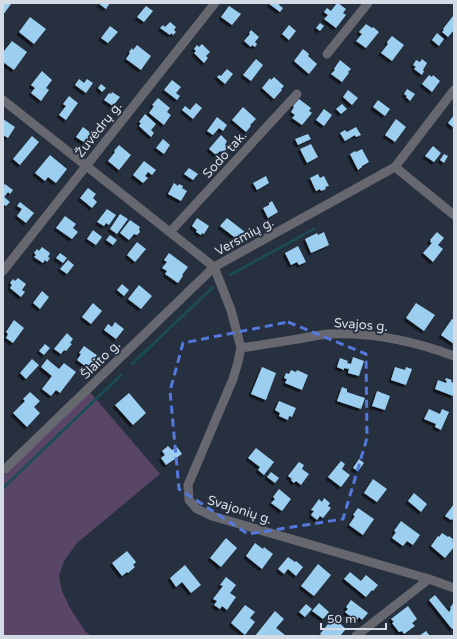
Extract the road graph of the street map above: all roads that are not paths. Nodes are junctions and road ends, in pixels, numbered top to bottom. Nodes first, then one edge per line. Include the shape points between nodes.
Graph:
1 (215, 3) edge
2 (368, 3) edge
3 (327, 54) dead end
4 (454, 90) edge
5 (297, 94) dead end
6 (3, 100) edge
7 (86, 165) junction
8 (395, 167) junction
9 (454, 215) edge
10 (170, 232) junction
11 (214, 267) junction
12 (3, 271) edge
13 (241, 348) junction
14 (454, 356) edge
15 (5, 469) dead end
16 (429, 579) junction
17 (454, 588) edge
18 (356, 636) edge

1 - 7 street, Žuvėdrų g.
2 - 3 street
4 - 8 street, Versmių g.
5 - 10 street, Sodo tak.
6 - 7 street, Versmių g.
7 - 10 street, Versmių g.
7 - 12 street, Žuvėdrų g.
8 - 9 street
8 - 11 street, Versmių g.
10 - 11 street, Versmių g.
11 - 13 street, Svajonių g. via 231,310
11 - 15 street, Šlaito g.
13 - 14 street, Svajos g. via 327,334 356,334 395,339
13 - 16 street, Svajonių g. via 233,379 188,485 189,500 197,509 212,516
16 - 17 street, Svajonių g.
16 - 18 street

